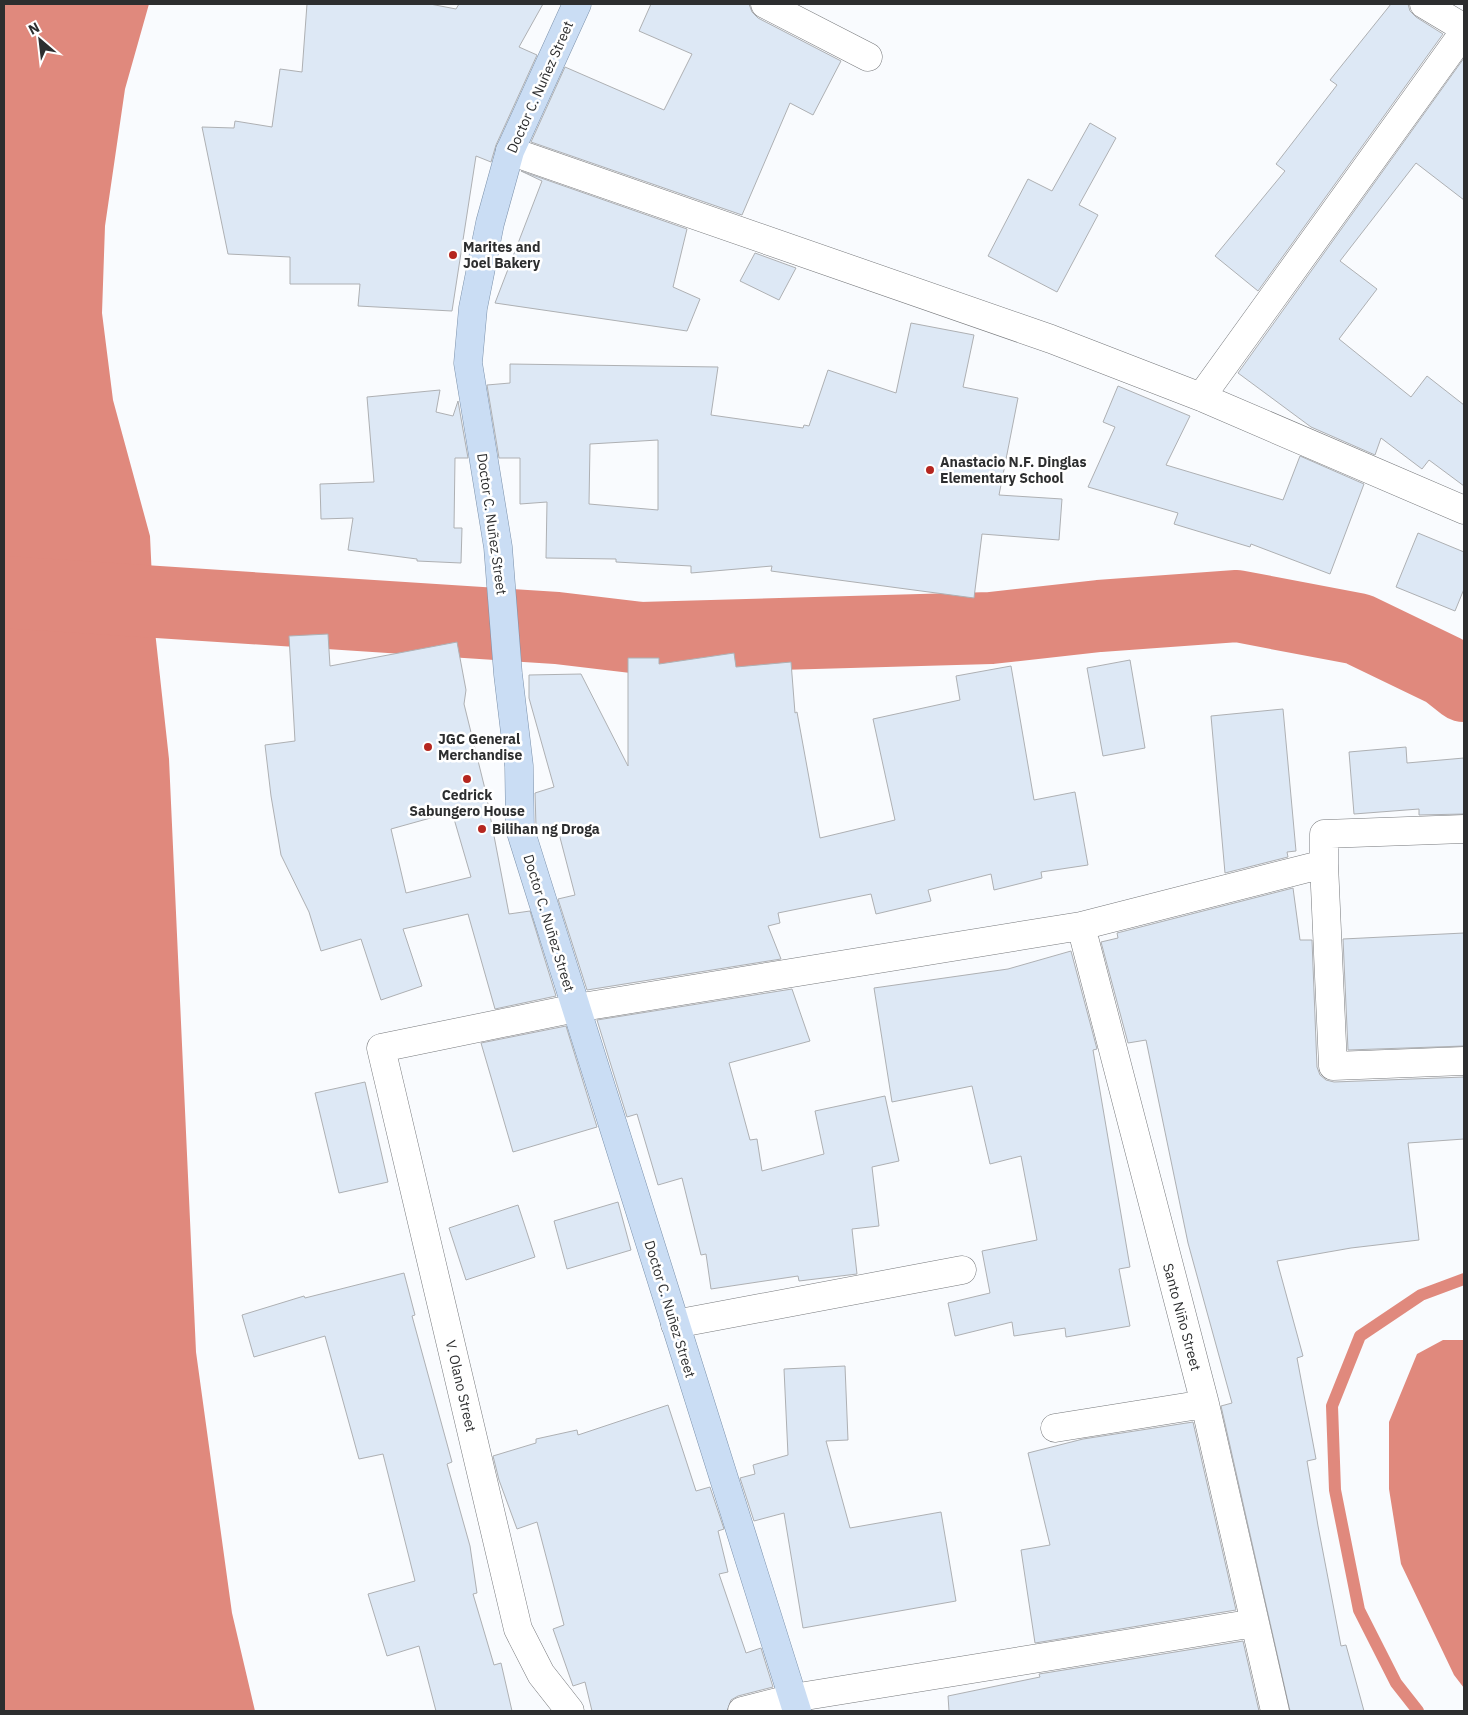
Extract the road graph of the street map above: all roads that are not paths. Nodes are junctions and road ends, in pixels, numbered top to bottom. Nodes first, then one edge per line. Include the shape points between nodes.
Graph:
1 (577, 4) edge
2 (765, 4) edge
3 (1424, 4) edge
4 (1464, 28) edge
5 (1464, 32) edge
6 (868, 57) dead end
7 (510, 151) junction
8 (1201, 397) junction
9 (1464, 510) edge
10 (1464, 829) edge
11 (1324, 864) junction
12 (1081, 926) junction
13 (576, 1008) junction
14 (1464, 1061) edge
15 (962, 1270) dead end
16 (675, 1324) junction
17 (1205, 1404) junction
18 (1055, 1428) dead end
19 (1255, 1623) junction
20 (795, 1705) edge
21 (570, 1711) edge
22 (742, 1711) edge
23 (1275, 1711) edge

1 - 7 main road, Doctor C. Nuñez Street
2 - 6 street
3 - 4 street
5 - 8 street
7 - 8 street via 1051,339
7 - 13 main road, Doctor C. Nuñez Street via 490,223 472,308 468,363 498,547 519,766 520,829
8 - 9 street
10 - 11 street via 1324,834
11 - 12 street
11 - 14 street via 1333,1066
12 - 13 street
12 - 17 street, Santo Niño Street
13 - 16 main road, Doctor C. Nuñez Street
13 - 21 street, V. Olano Street via 381,1048 518,1629 541,1674
15 - 16 street
16 - 20 main road, Doctor C. Nuñez Street
17 - 18 street
17 - 19 street, Santo Niño Street
19 - 20 street
19 - 23 street, Santo Niño Street
20 - 22 street

